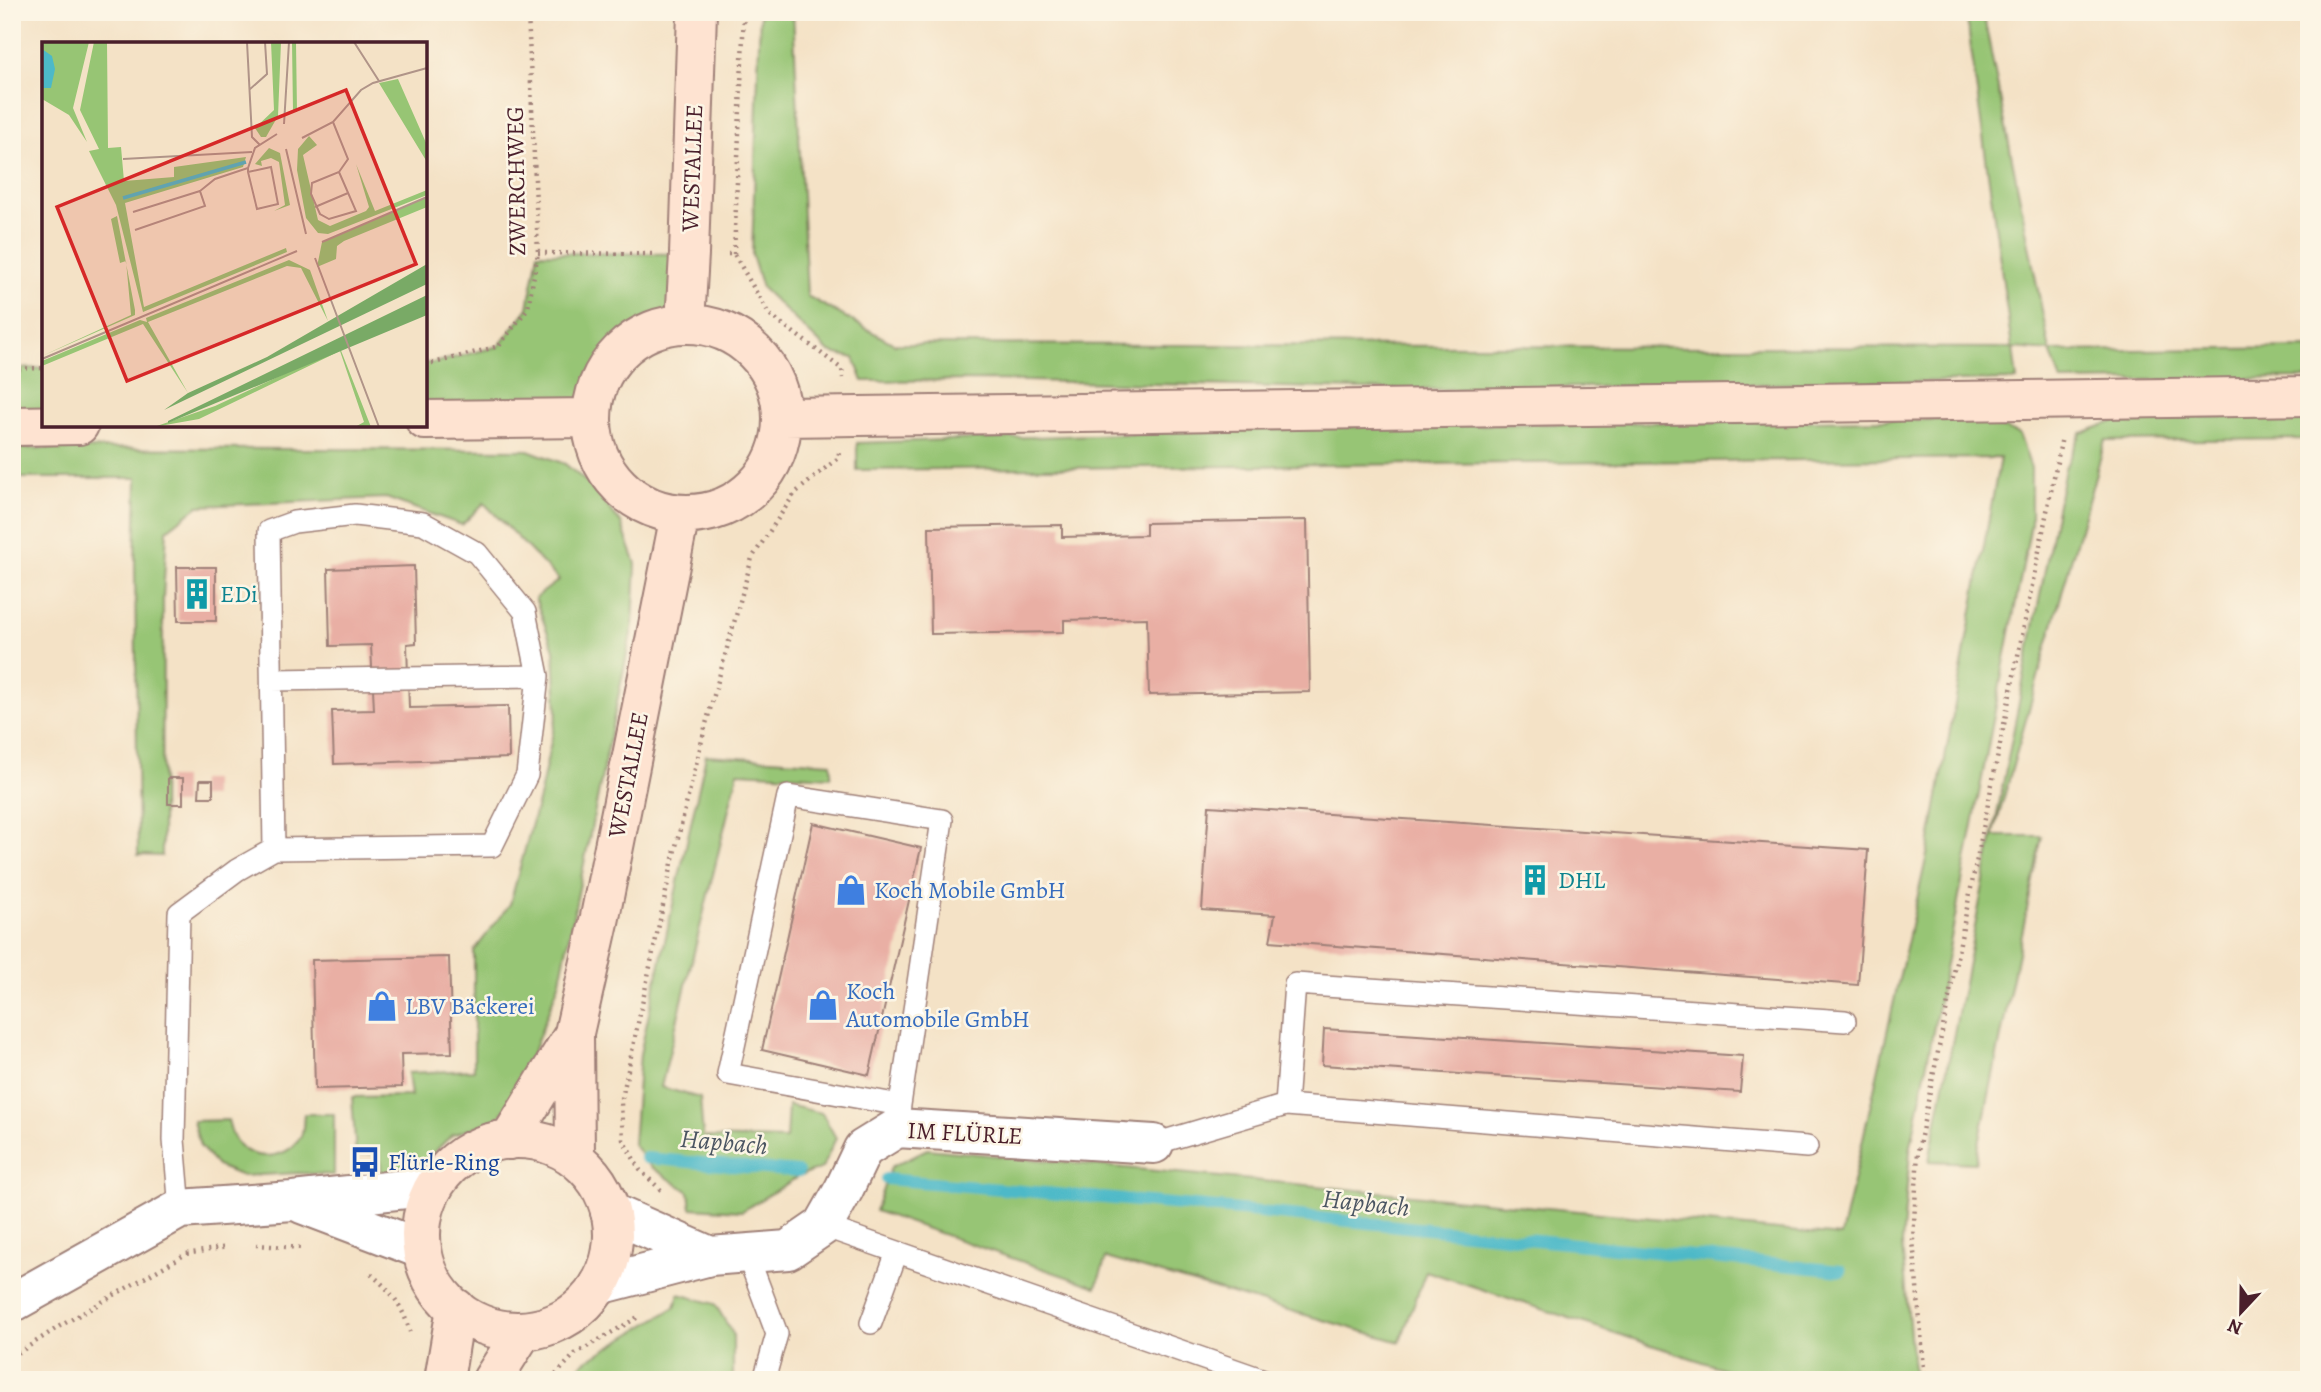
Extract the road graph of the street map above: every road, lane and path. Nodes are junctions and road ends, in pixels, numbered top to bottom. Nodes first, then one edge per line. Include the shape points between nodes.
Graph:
1 (528, 12) edge
2 (697, 12) edge
3 (744, 12) edge
4 (538, 253) junction
5 (690, 254) junction
6 (734, 254) junction
7 (685, 323) junction
8 (427, 363) edge
9 (42, 368) edge
10 (12, 369) edge
11 (2309, 396) edge
12 (2070, 398) junction
13 (843, 416) junction
14 (784, 417) junction
15 (591, 418) junction
16 (427, 420) edge
17 (12, 426) edge
18 (42, 426) edge
19 (680, 515) junction
20 (538, 676) junction
21 (272, 680) junction
22 (274, 849) junction
23 (1845, 1021) dead end
24 (575, 1033) junction
25 (1286, 1105) junction
26 (899, 1116) junction
27 (509, 1140) junction
28 (1153, 1144) joint
29 (1807, 1147) dead end
30 (575, 1158) junction
31 (434, 1186) junction
32 (293, 1201) junction
33 (180, 1209) junction
34 (610, 1212) junction
35 (823, 1226) junction
36 (672, 1239) junction
37 (255, 1245) dead end
38 (231, 1247) dead end
39 (304, 1248) dead end
40 (421, 1249) junction
41 (897, 1252) junction
42 (729, 1255) junction
43 (369, 1272) dead end
44 (600, 1285) junction
45 (12, 1303) edge
46 (456, 1308) junction
47 (642, 1315) dead end
48 (871, 1323) dead end
49 (523, 1331) junction
50 (12, 1357) edge
51 (444, 1379) edge
52 (492, 1380) edge
53 (551, 1380) edge
54 (764, 1380) edge
55 (1264, 1380) edge
56 (1924, 1380) edge

1 - 4 path, ZWERCHWEG
2 - 5 main road, WESTALLEE
3 - 6 path
4 - 5 path
4 - 8 path, ZWERCHWEG via 528,308 499,346
5 - 6 path
5 - 7 main road, WESTALLEE
6 - 13 path via 769,314 842,369
7 - 14 main road via 722,330 754,350 775,381
7 - 15 main road via 652,330 621,350 600,378
9 - 10 path
11 - 12 main road
12 - 13 main road
12 - 56 path via 1918,1151 1913,1240
13 - 14 main road
13 - 36 path via 838,458 795,494 752,558 674,854 621,1103 623,1140 640,1170 676,1206
14 - 19 main road via 776,456 754,489 720,510
15 - 16 main road
15 - 19 main road via 597,453 616,484 645,506
17 - 18 main road
19 - 24 main road, WESTALLEE
20 - 21 lane
20 - 21 lane via 525,612 477,553 423,523 355,515 294,522 269,531
20 - 22 lane via 527,775 492,846
21 - 22 lane
22 - 33 lane via 178,913 174,1140
23 - 25 lane via 1295,984
24 - 27 main road, WESTALLEE
24 - 30 main road, WESTALLEE
25 - 28 lane
25 - 29 lane
26 - 26 lane via 942,820 788,796 728,1074
26 - 28 street, IM FLÜRLE
26 - 35 street, IM FLÜRLE via 863,1149
27 - 30 main road via 550,1144
27 - 31 main road via 467,1152
30 - 34 main road via 594,1177
31 - 32 street
31 - 40 main road via 421,1221
32 - 33 street
32 - 40 street
33 - 45 street
34 - 36 street, IM FLÜRLE
34 - 44 main road via 611,1256
35 - 41 lane
35 - 42 street, IM FLÜRLE via 788,1250
36 - 42 street, IM FLÜRLE
37 - 39 path
38 - 50 path via 186,1254
40 - 46 main road via 429,1276
41 - 48 lane
41 - 55 lane
42 - 44 street, IM FLÜRLE
42 - 54 lane via 777,1334
43 - 51 path via 403,1309 423,1372
44 - 49 main road via 571,1314
46 - 49 main road via 492,1328
46 - 51 main road
47 - 53 path via 575,1354
49 - 52 main road

